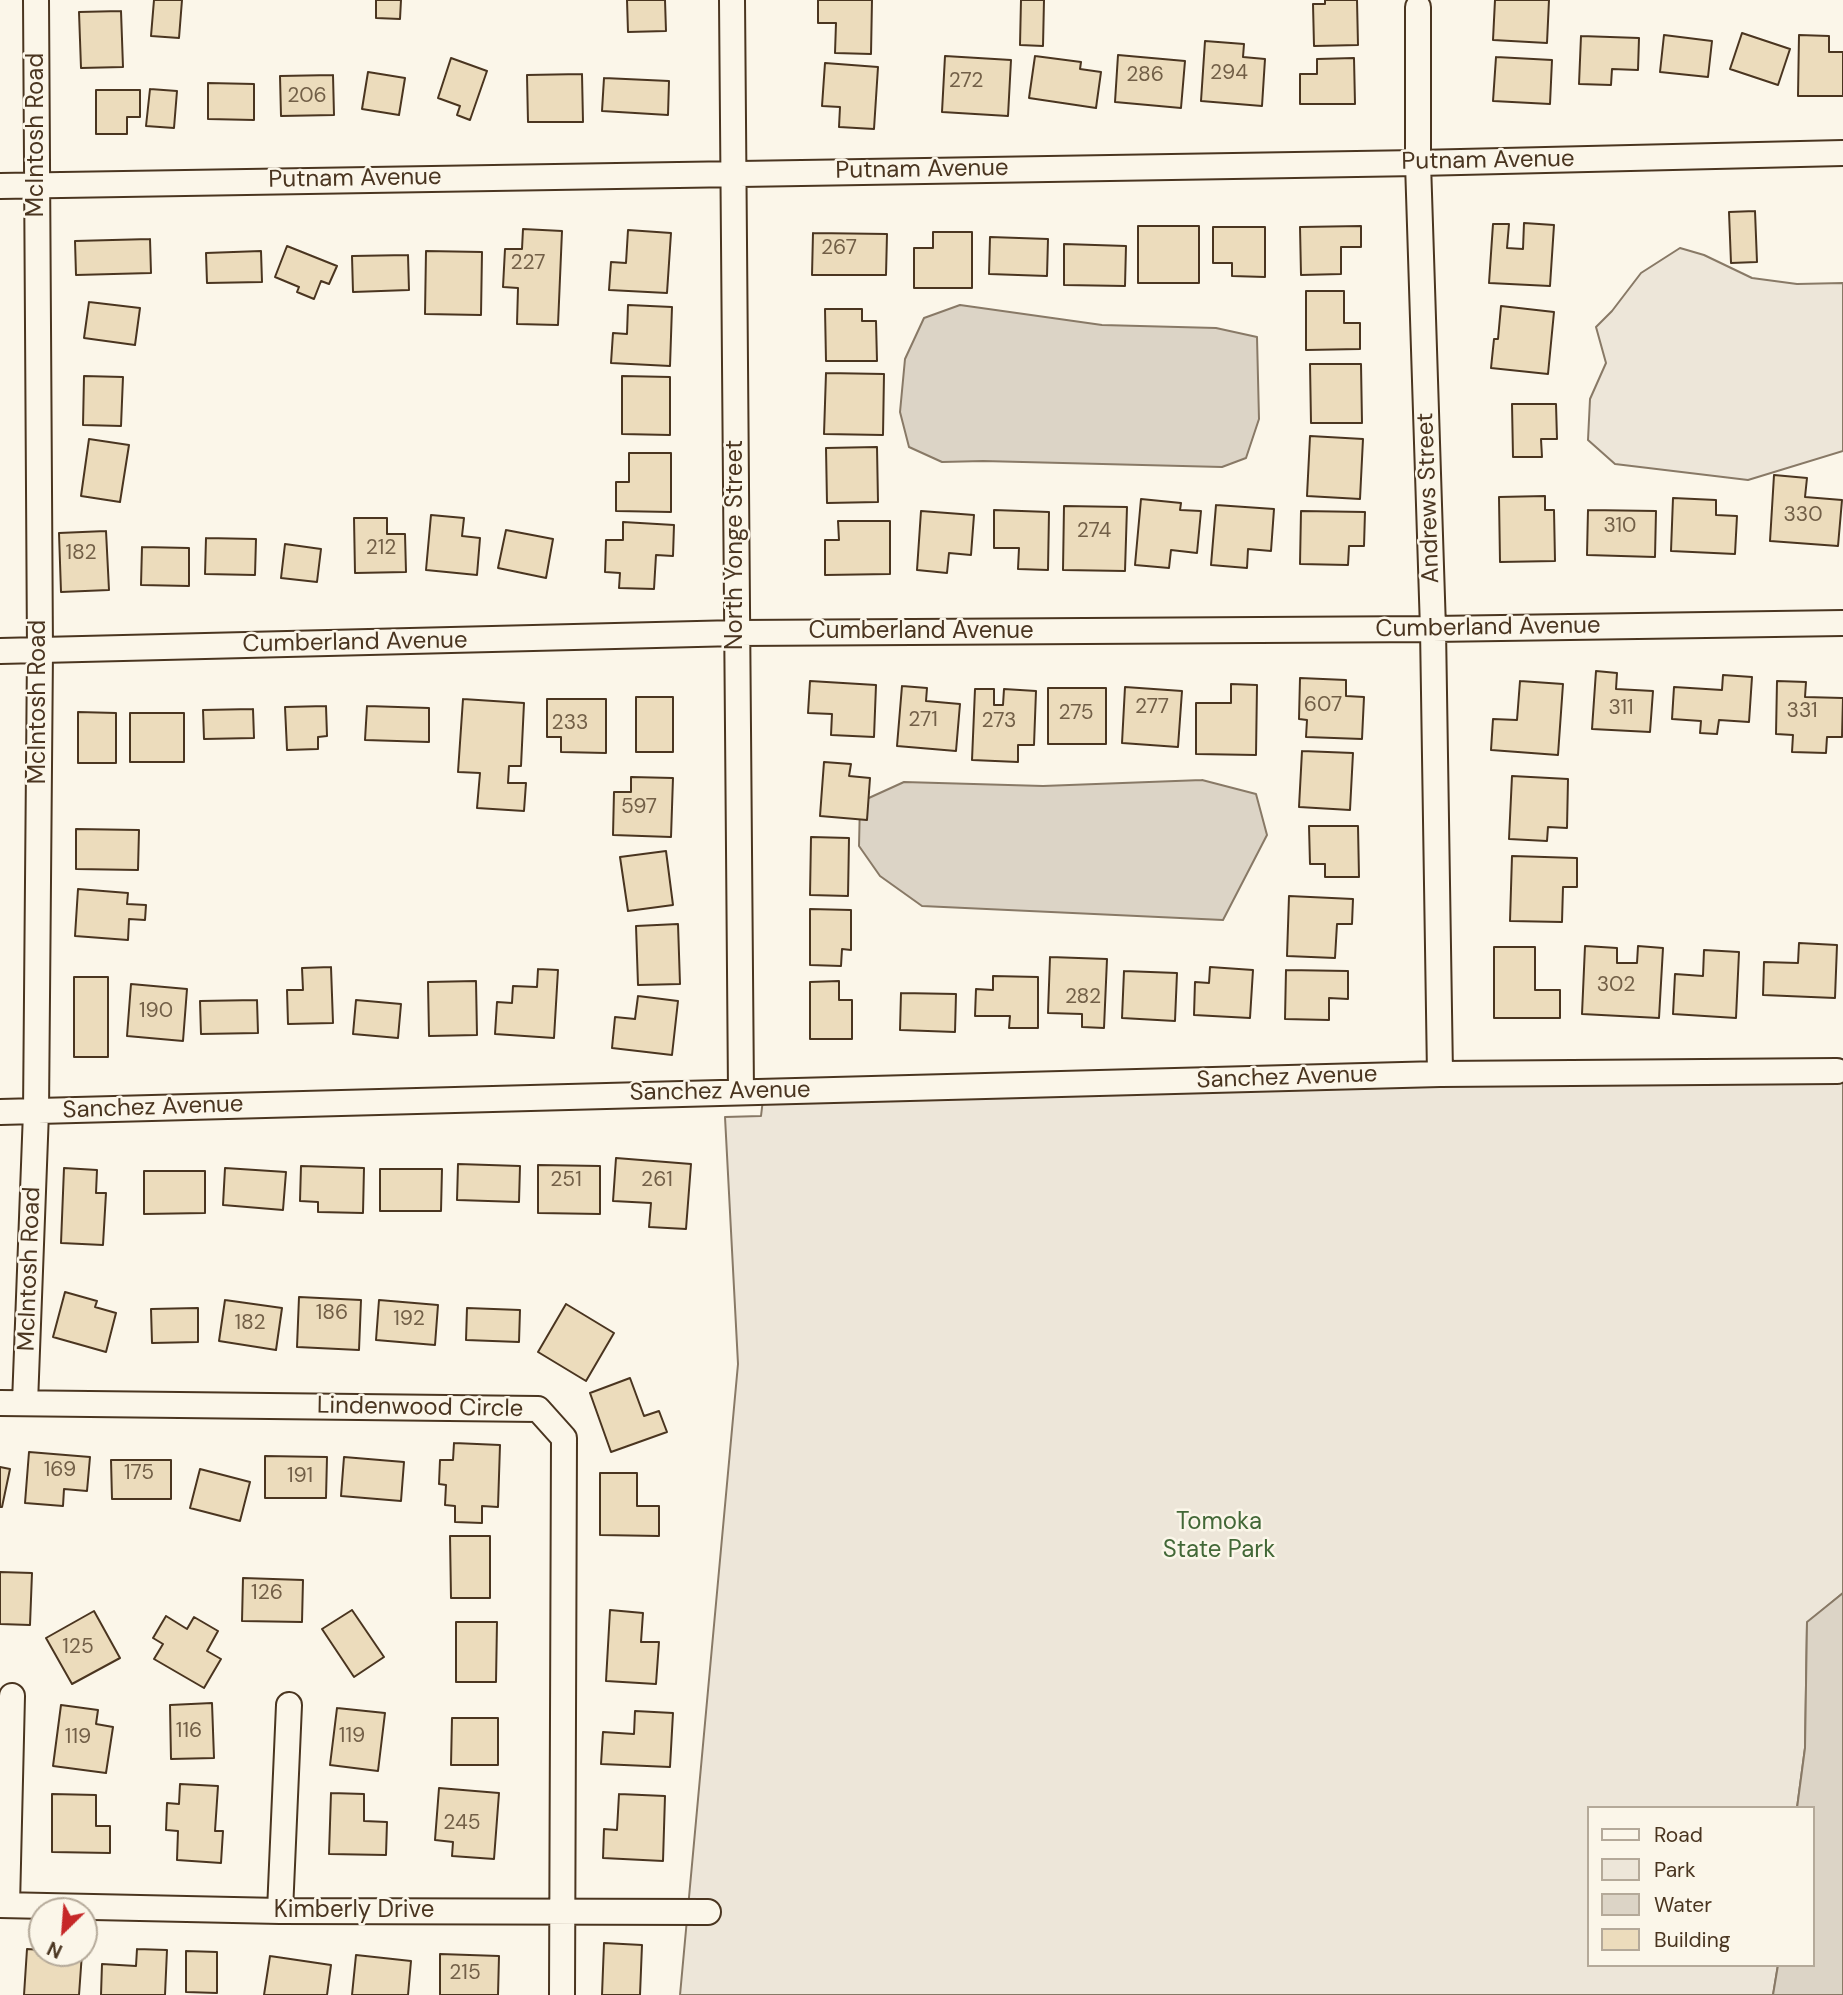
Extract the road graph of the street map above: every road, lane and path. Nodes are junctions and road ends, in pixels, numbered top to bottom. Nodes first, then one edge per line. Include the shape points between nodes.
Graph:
1 (37, 0) edge
2 (732, 0) edge
3 (1418, 7) dead end
4 (1843, 153) edge
5 (1418, 163) junction
6 (734, 172) junction
7 (37, 185) junction
8 (0, 186) edge
9 (1843, 623) edge
10 (1433, 629) junction
11 (737, 633) junction
12 (40, 650) junction
13 (0, 651) edge
14 (1837, 1071) dead end
15 (1440, 1074) junction
16 (741, 1091) junction
17 (0, 1112) edge
18 (36, 1112) junction
19 (12, 1403) edge
20 (12, 1696) dead end
21 (289, 1705) dead end
22 (4, 1905) edge
23 (280, 1911) junction
24 (562, 1912) junction
25 (708, 1912) dead end
26 (562, 1995) edge

1 - 7 street, McIntosh Road
2 - 6 street, North Yonge Street
3 - 5 street, Andrews Street
4 - 5 street, Putnam Avenue
5 - 6 street, Putnam Avenue
5 - 10 street, Andrews Street
6 - 7 street, Putnam Avenue
6 - 11 street, North Yonge Street
7 - 8 street, Putnam Avenue
7 - 12 street, McIntosh Road
9 - 10 street, Cumberland Avenue
10 - 11 street, Cumberland Avenue
10 - 15 street, Andrews Street
11 - 12 street, Cumberland Avenue
11 - 16 street, North Yonge Street
12 - 13 street, Cumberland Avenue
12 - 18 street, McIntosh Road
14 - 15 street, Sanchez Avenue
15 - 16 street, Sanchez Avenue
16 - 18 street, Sanchez Avenue
17 - 18 street, Sanchez Avenue
18 - 19 street, McIntosh Road
19 - 24 street, Lindenwood Circle via 538,1409 564,1438
20 - 22 street
21 - 23 street
22 - 23 street, Kimberly Drive
23 - 24 street, Kimberly Drive
24 - 25 street, Kimberly Drive
24 - 26 street, Lindenwood Circle

